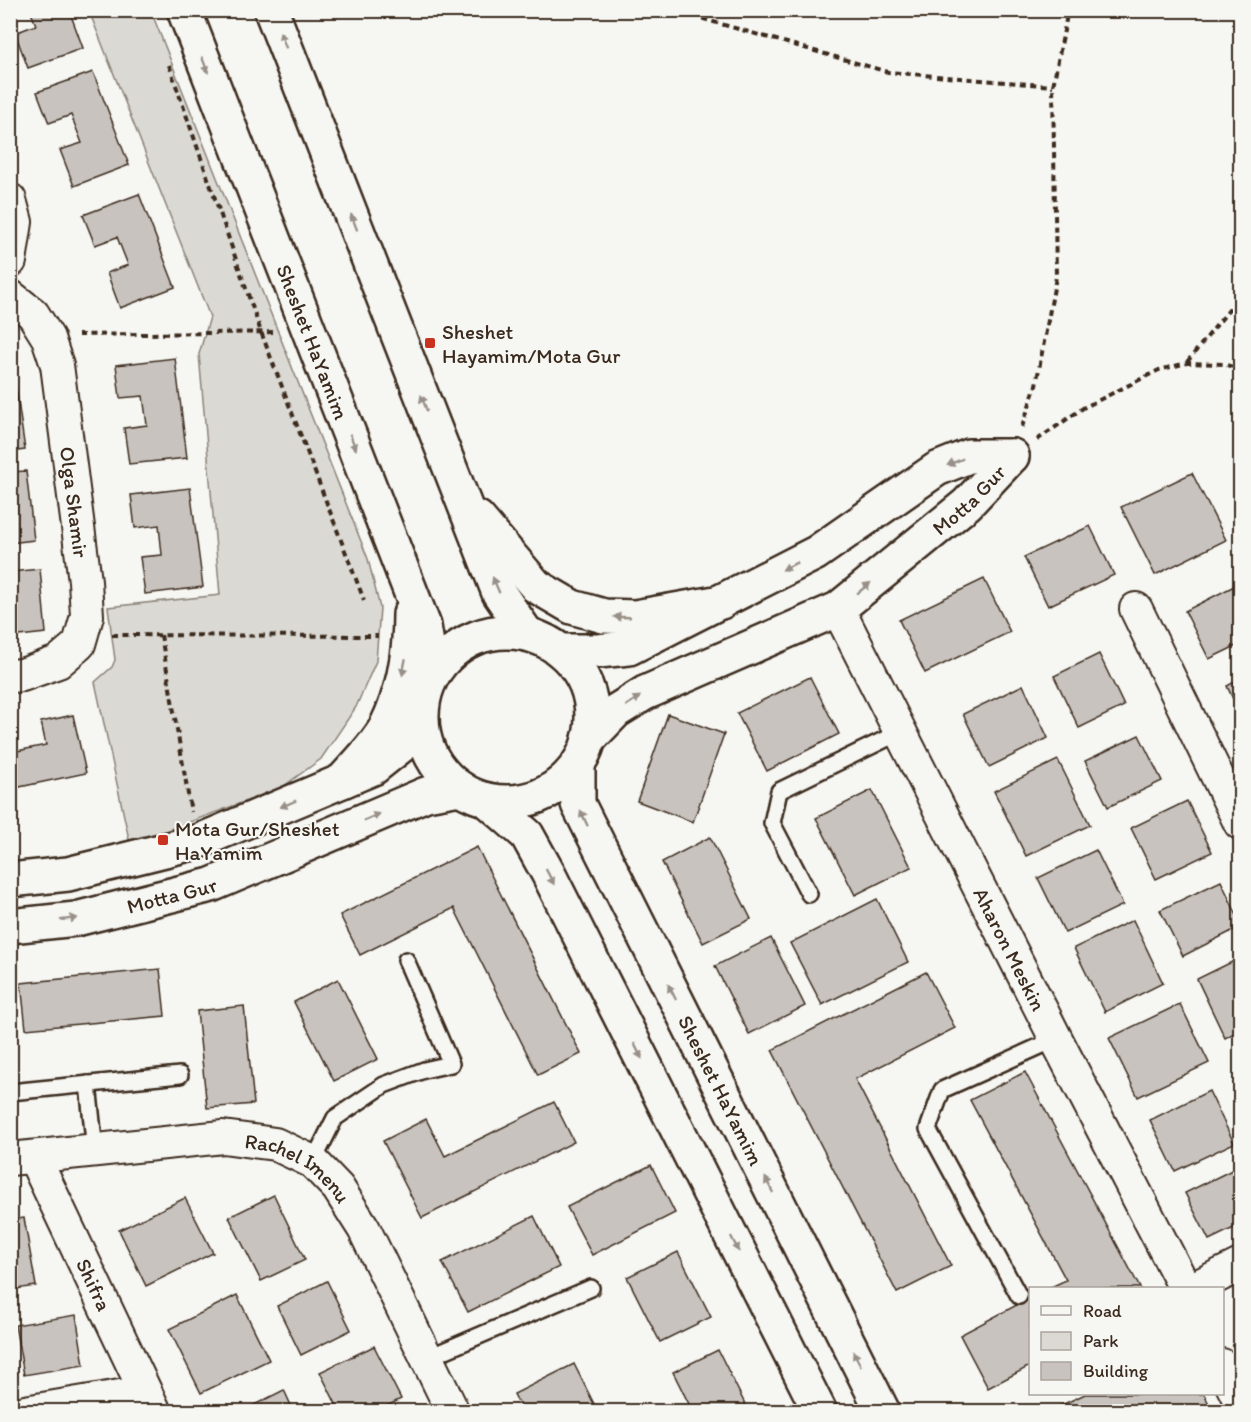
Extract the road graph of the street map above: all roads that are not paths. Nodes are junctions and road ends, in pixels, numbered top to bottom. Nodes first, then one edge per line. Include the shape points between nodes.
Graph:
1 (184, 10) edge
2 (271, 10) edge
3 (10, 200) edge
4 (10, 261) edge
5 (10, 296) edge
6 (462, 499) junction
7 (409, 588) junction
8 (721, 602) junction
9 (838, 609) junction
10 (1136, 609) dead end
11 (527, 634) junction
12 (561, 651) junction
13 (432, 674) junction
14 (10, 676) edge
15 (421, 717) junction
16 (900, 732) junction
17 (584, 752) junction
18 (342, 781) junction
19 (473, 794) junction
20 (1240, 823) edge
21 (10, 880) edge
22 (809, 894) dead end
23 (10, 926) edge
24 (406, 960) dead end
25 (1056, 1039) junction
26 (180, 1075) dead end
27 (88, 1084) junction
28 (10, 1092) edge
29 (95, 1150) junction
30 (22, 1158) edge
31 (313, 1162) junction
32 (1240, 1265) edge
33 (1184, 1287) edge
34 (1196, 1287) edge
35 (591, 1288) dead end
36 (1019, 1296) dead end
37 (427, 1358) junction
38 (1224, 1369) edge
39 (1240, 1401) edge
40 (149, 1402) edge
41 (25, 1412) edge
42 (453, 1412) edge
43 (820, 1412) edge
44 (884, 1412) edge

1 -> 7 main road, Sheshet HaYamim
6 -> 2 main road
3 - 4 street via 16,222
5 - 14 street, Olga Shamir via 33,314 47,335 57,365 87,616 79,644 58,662
8 -> 6 main road via 636,617 604,616 572,607 536,586
11 -> 6 main road via 498,593
7 - 13 main road, Sheshet HaYamim via 424,626
7 -> 18 main road via 410,636 396,703 371,749
9 -> 8 main road, Motta Gur via 967,504 1012,456 969,456 937,469 816,553
8 - 12 main road, Motta Gur via 629,648
9 - 16 street, Aharon Meskin
17 -> 9 main road, Motta Gur via 616,711 645,693
10 - 20 street
11 - 12 main road
11 - 13 main road via 500,632 473,639 450,653
12 - 17 main road via 578,669 588,691 592,715
13 - 15 main road
15 - 18 main road, Motta Gur via 407,741 373,768
15 - 19 main road via 425,744 439,769
16 - 22 lane via 779,791 772,823
16 - 25 street, Aharon Meskin
17 - 19 main road via 561,784 538,796 513,802
44 -> 17 main road, Sheshet HaYamim via 578,804
18 -> 21 main road, Motta Gur via 197,842 68,874
23 -> 19 main road, Motta Gur via 76,919 211,885 426,794
19 -> 43 main road via 527,836 548,873
24 - 31 lane via 451,1064 384,1085 335,1118
25 - 33 street, Aharon Meskin
25 - 36 lane via 942,1090 928,1129
26 - 27 lane
27 - 28 lane
27 - 29 lane
29 - 30 street, Rachel Imenu
29 - 31 street, Rachel Imenu via 223,1137 275,1144
30 - 40 street, Shifra
31 - 37 street, Rachel Imenu via 338,1188 364,1228
32 - 34 street
35 - 37 lane
37 - 42 street, Rachel Imenu
38 - 39 street
40 - 41 street

